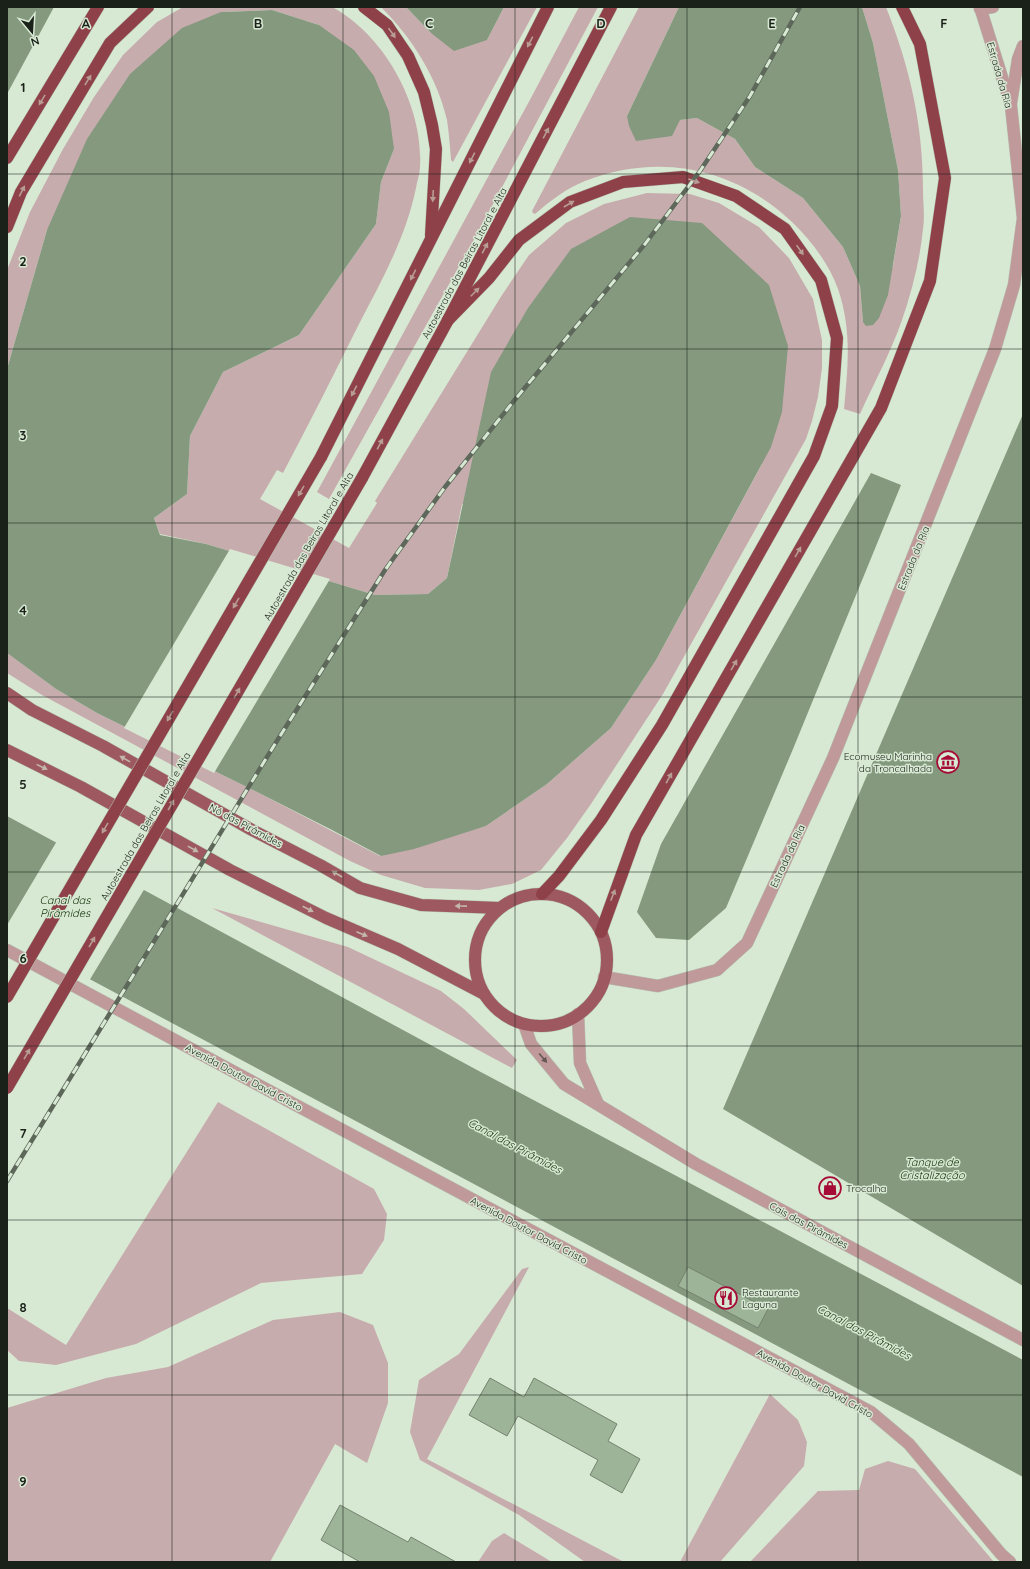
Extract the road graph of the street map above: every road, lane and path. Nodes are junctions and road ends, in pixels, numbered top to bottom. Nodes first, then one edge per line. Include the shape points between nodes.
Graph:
1 (98, 7) edge
2 (148, 7) edge
3 (364, 7) edge
4 (548, 7) edge
5 (611, 7) edge
6 (902, 7) edge
7 (993, 7) edge
8 (981, 8) edge
9 (1023, 46) edge
10 (1010, 106) junction
11 (7, 158) edge
12 (7, 227) edge
13 (430, 240) junction
14 (448, 320) junction
15 (7, 693) edge
16 (7, 750) edge
17 (542, 894) junction
18 (500, 908) junction
19 (601, 932) junction
20 (7, 950) edge
21 (604, 977) junction
22 (484, 994) junction
23 (7, 997) edge
24 (578, 1014) junction
25 (524, 1024) junction
26 (7, 1088) edge
27 (598, 1104) junction
28 (1023, 1340) edge
29 (1010, 1562) edge

1 -> 11 highway
12 -> 2 highway via 21,192 110,43
3 -> 13 highway via 386,25 408,56 424,92 436,149
4 -> 13 highway
14 -> 5 highway, Autoestrada das Beiras Litoral e Alta
19 -> 6 highway via 636,835 881,408 930,281 945,178 920,44
7 - 8 street
8 - 10 street, Estrada da Ria
9 - 10 street via 1018,59
10 - 21 street, Estrada da Ria via 1023,218 1014,285 995,349 833,758 747,943 716,970 658,986
13 -> 23 highway, bridge via 321,457
14 -> 17 highway via 489,278 519,240 570,202 623,182 683,177 736,196 785,229 821,280 837,338 832,406 814,456 662,725 601,820 559,876
26 -> 14 highway, Autoestrada das Beiras Litoral e Alta, bridge via 362,478
18 -> 15 main road, Nó das Pirâmides via 421,905 360,888 103,746 32,710
16 -> 22 main road via 81,787 230,870 326,918 398,949
17 - 18 main road via 519,897
17 - 19 main road via 564,898 584,909
18 - 22 main road via 486,923 477,942 474,963 478,984
19 - 21 main road via 607,948 607,972
20 - 29 street, Avenida Doutor David Cristo via 530,1232 871,1412 909,1444
21 - 24 main road via 599,993 584,1011
22 - 25 main road via 505,1016
24 - 25 main road via 566,1022 545,1026
24 - 27 street via 580,1064
25 -> 27 street, Cais das Pirâmides via 531,1044 564,1084
27 - 28 street, Cais das Pirâmides via 696,1164

